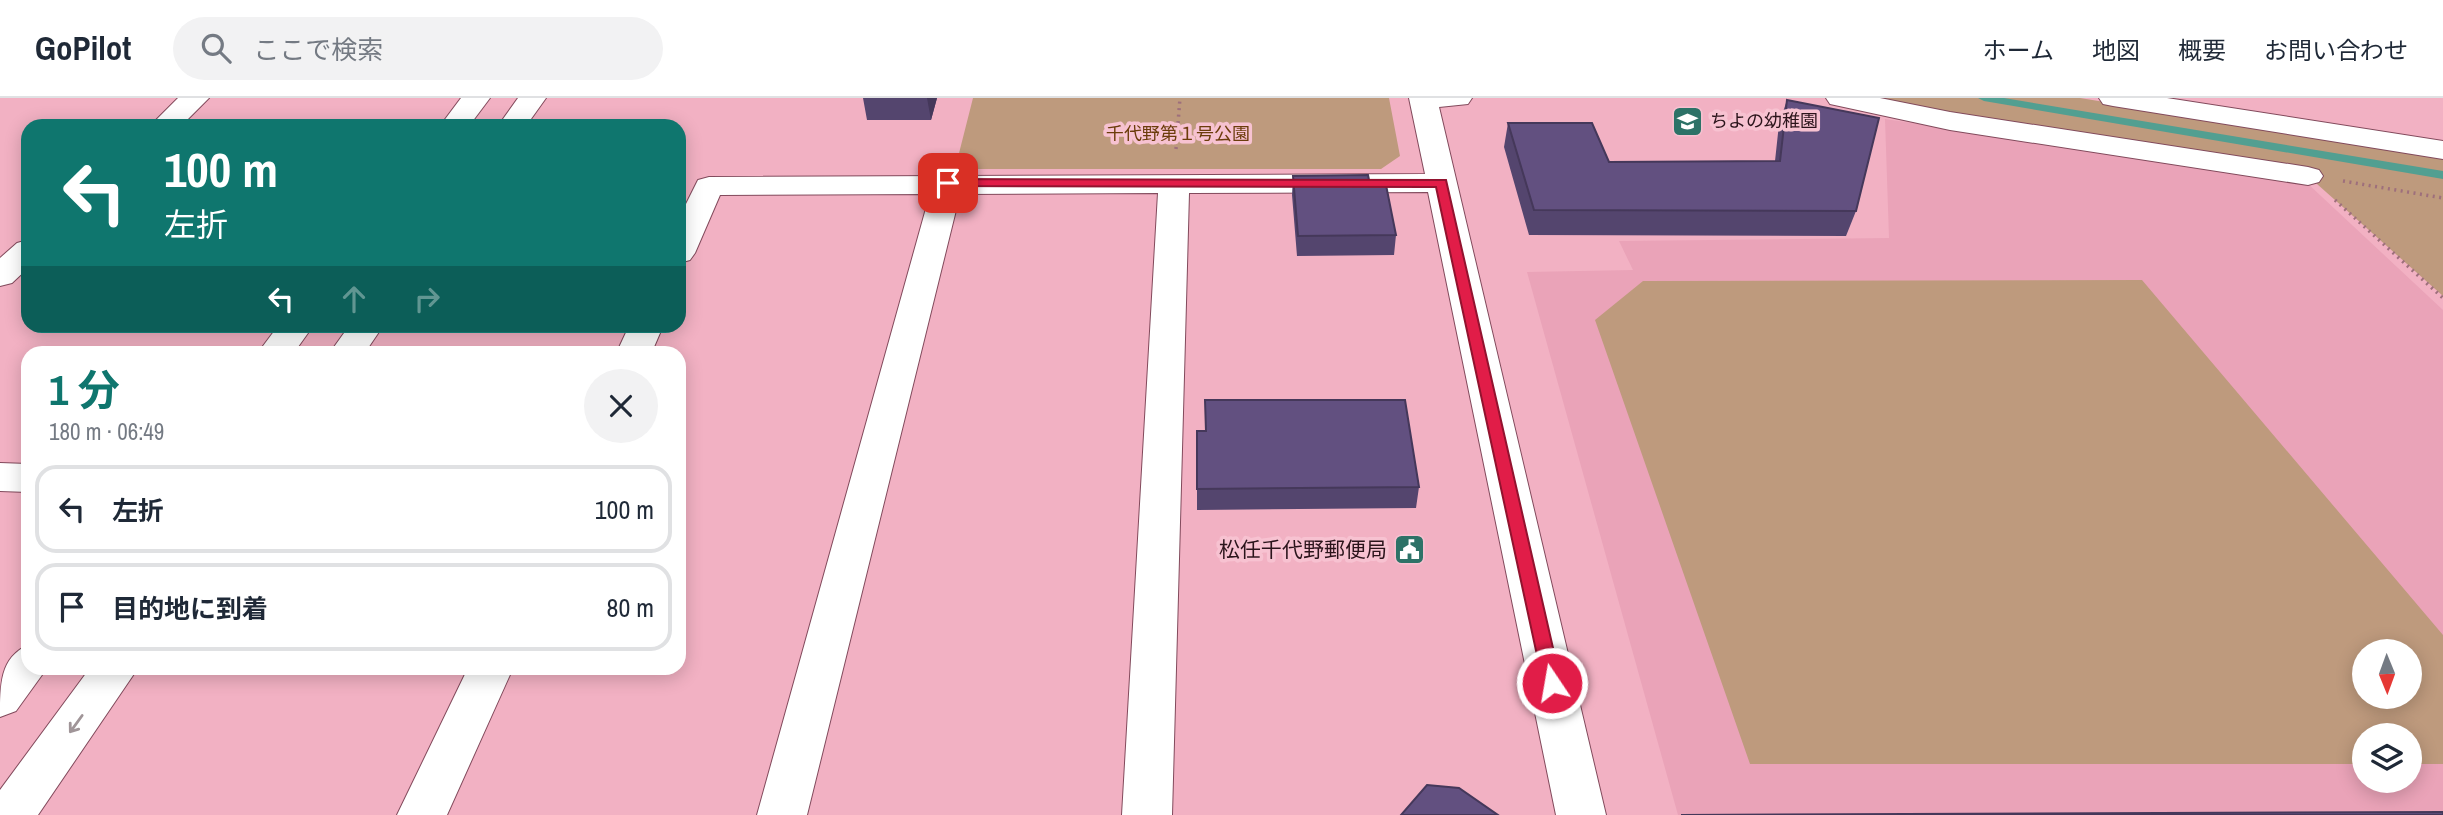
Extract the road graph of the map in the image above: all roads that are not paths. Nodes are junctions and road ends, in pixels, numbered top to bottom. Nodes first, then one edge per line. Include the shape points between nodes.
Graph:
1 (195, 98) edge
2 (477, 98) edge
3 (532, 98) edge
4 (1435, 98) edge
5 (1840, 98) edge
6 (2113, 98) edge
7 (172, 119) edge
8 (460, 119) edge
9 (517, 119) edge
10 (2443, 150) edge
11 (2308, 176) road end
12 (948, 183) junction
13 (1441, 183) junction
14 (1174, 184) junction
15 (686, 237) edge
16 (21, 256) edge
17 (0, 276) edge
18 (0, 477) edge
19 (21, 478) edge
20 (21, 672) edge
21 (111, 675) edge
22 (488, 675) edge
23 (0, 698) edge
24 (10, 815) edge
25 (422, 815) edge
26 (782, 815) edge
27 (1147, 815) edge
28 (1581, 815) edge

1 - 7 street
2 - 8 street
3 - 9 street
4 - 13 street
5 - 11 street via 1950,121
6 - 10 street
12 - 14 street
12 - 15 street via 709,186
12 - 26 street
13 - 14 street
13 - 28 street
14 - 27 street
16 - 17 street
18 - 19 street
20 - 23 street
21 -> 24 street
22 - 25 street

